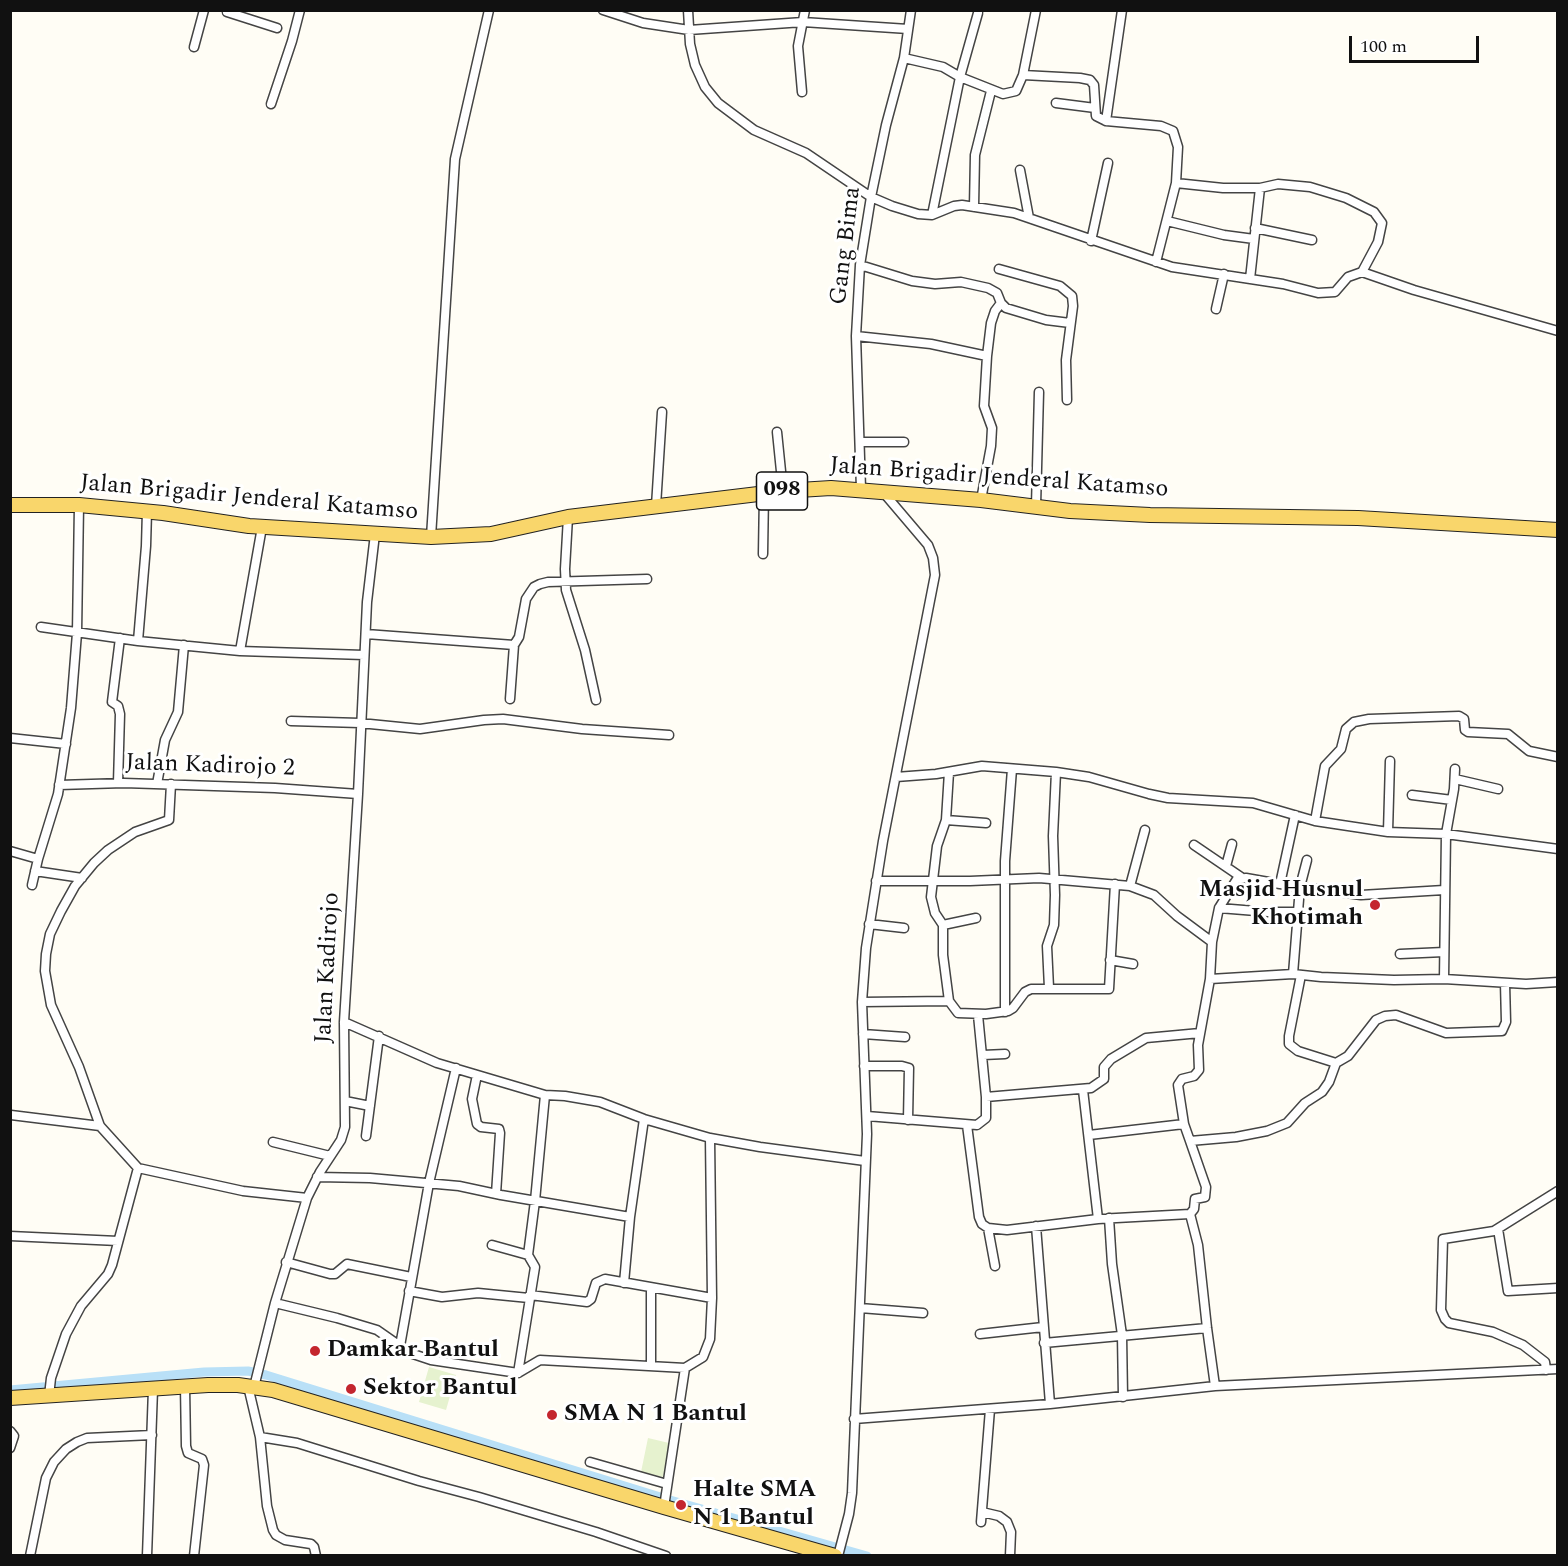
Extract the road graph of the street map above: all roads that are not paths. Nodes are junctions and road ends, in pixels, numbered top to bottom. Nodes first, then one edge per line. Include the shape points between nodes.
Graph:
1 (204, 10) edge
2 (300, 10) edge
3 (489, 10) edge
4 (603, 10) edge
5 (688, 10) edge
6 (805, 10) edge
7 (911, 10) edge
8 (1036, 10) edge
9 (1122, 10) edge
10 (225, 11) edge
11 (978, 13) dead end
12 (803, 21) junction
13 (277, 28) dead end
14 (908, 29) junction
15 (689, 30) junction
16 (194, 47) dead end
17 (904, 58) junction
18 (1023, 75) junction
19 (960, 77) junction
20 (991, 91) junction
21 (802, 92) dead end
22 (1056, 103) dead end
23 (271, 104) dead end
24 (1095, 108) junction
25 (1106, 121) junction
26 (1108, 163) dead end
27 (1020, 170) dead end
28 (1176, 183) junction
29 (1260, 188) junction
30 (871, 197) junction
31 (974, 207) junction
32 (932, 215) junction
33 (1029, 218) junction
34 (1167, 221) junction
35 (1254, 228) junction
36 (1254, 238) junction
37 (1312, 240) dead end
38 (1091, 241) junction
39 (1156, 262) junction
40 (860, 266) junction
41 (999, 269) dead end
42 (1362, 272) junction
43 (1224, 274) junction
44 (1250, 279) junction
45 (1001, 303) junction
46 (1216, 309) dead end
47 (1070, 323) junction
48 (1557, 331) edge
49 (856, 336) junction
50 (987, 356) junction
51 (1039, 392) dead end
52 (1067, 400) dead end
53 (662, 412) dead end
54 (777, 432) dead end
55 (861, 442) junction
56 (904, 442) dead end
57 (861, 489) junction
58 (783, 490) junction
59 (883, 491) junction
60 (764, 493) junction
61 (981, 500) junction
62 (10, 505) edge
63 (79, 505) junction
64 (656, 506) junction
65 (1036, 506) junction
66 (147, 511) junction
67 (568, 517) junction
68 (262, 527) junction
69 (1557, 531) edge
70 (375, 534) junction
71 (431, 537) junction
72 (763, 554) dead end
73 (647, 579) dead end
74 (564, 581) junction
75 (41, 627) dead end
76 (76, 633) junction
77 (366, 634) junction
78 (120, 639) junction
79 (138, 641) junction
80 (184, 645) junction
81 (514, 645) junction
82 (240, 651) junction
83 (364, 655) junction
84 (510, 699) dead end
85 (596, 700) dead end
86 (291, 721) dead end
87 (360, 723) junction
88 (669, 735) dead end
89 (10, 738) edge
90 (66, 744) junction
91 (1557, 757) edge
92 (1390, 761) dead end
93 (1012, 769) junction
94 (1455, 769) dead end
95 (950, 772) junction
96 (1056, 772) junction
97 (896, 777) junction
98 (1455, 779) junction
99 (118, 783) junction
100 (157, 784) junction
101 (171, 784) junction
102 (59, 785) junction
103 (1498, 789) dead end
104 (358, 794) junction
105 (1412, 795) dead end
106 (1452, 800) junction
107 (1295, 815) junction
108 (946, 820) junction
109 (1315, 821) junction
110 (986, 823) dead end
111 (1145, 830) dead end
112 (1388, 832) junction
113 (1446, 834) junction
114 (1232, 844) dead end
115 (1194, 845) dead end
116 (1557, 849) edge
117 (10, 850) edge
118 (38, 859) junction
119 (1307, 860) dead end
120 (1226, 866) junction
121 (35, 871) junction
122 (1241, 877) junction
123 (82, 878) junction
124 (1006, 880) junction
125 (1055, 880) junction
126 (876, 881) junction
127 (932, 881) junction
128 (1115, 884) junction
129 (1280, 884) junction
130 (32, 885) dead end
131 (1130, 886) junction
132 (1300, 887) junction
133 (1444, 891) junction
134 (1219, 908) junction
135 (1298, 912) junction
136 (976, 918) dead end
137 (869, 924) junction
138 (943, 925) junction
139 (904, 928) dead end
140 (1212, 942) junction
141 (1444, 952) junction
142 (1400, 954) dead end
143 (1110, 960) junction
144 (1133, 964) dead end
145 (1297, 974) junction
146 (1210, 979) junction
147 (1444, 979) junction
148 (1557, 982) edge
149 (1505, 983) junction
150 (1049, 988) junction
151 (949, 1001) junction
152 (862, 1002) junction
153 (1005, 1012) junction
154 (978, 1014) junction
155 (344, 1022) junction
156 (1200, 1033) junction
157 (862, 1034) junction
158 (379, 1036) junction
159 (905, 1036) dead end
160 (1005, 1054) dead end
161 (983, 1055) junction
162 (1336, 1063) junction
163 (864, 1065) junction
164 (456, 1068) junction
165 (477, 1075) junction
166 (1083, 1090) junction
167 (544, 1095) junction
168 (986, 1097) junction
169 (345, 1101) junction
170 (370, 1106) junction
171 (11, 1114) edge
172 (867, 1116) junction
173 (644, 1119) junction
174 (10, 1120) edge
175 (909, 1120) junction
176 (1184, 1124) junction
177 (967, 1125) junction
178 (100, 1126) junction
179 (1089, 1135) junction
180 (366, 1136) dead end
181 (710, 1138) junction
182 (1190, 1141) junction
183 (273, 1142) dead end
184 (330, 1156) junction
185 (865, 1161) junction
186 (138, 1168) junction
187 (317, 1178) junction
188 (429, 1183) junction
189 (1557, 1191) edge
190 (496, 1194) junction
191 (307, 1198) junction
192 (536, 1201) junction
193 (1190, 1214) junction
194 (630, 1217) junction
195 (1109, 1218) junction
196 (1098, 1219) junction
197 (1036, 1226) junction
198 (988, 1228) junction
199 (1498, 1229) junction
200 (10, 1236) edge
201 (118, 1241) junction
202 (492, 1245) dead end
203 (528, 1255) junction
204 (286, 1263) junction
205 (994, 1266) dead end
206 (411, 1277) junction
207 (624, 1283) junction
208 (651, 1288) junction
209 (1557, 1288) edge
210 (410, 1291) junction
211 (530, 1297) junction
212 (712, 1298) junction
213 (275, 1303) junction
214 (860, 1308) junction
215 (923, 1313) dead end
216 (1043, 1327) junction
217 (1207, 1328) junction
218 (980, 1334) dead end
219 (1122, 1335) junction
220 (1044, 1343) junction
221 (400, 1347) junction
222 (651, 1366) junction
223 (685, 1368) junction
224 (1557, 1369) edge
225 (1546, 1370) junction
226 (518, 1373) junction
227 (186, 1386) junction
228 (252, 1386) junction
229 (1215, 1386) junction
230 (153, 1389) junction
231 (49, 1393) junction
232 (1123, 1397) junction
233 (10, 1398) edge
234 (1050, 1404) junction
235 (990, 1409) junction
236 (854, 1419) junction
237 (10, 1431) edge
238 (152, 1435) junction
239 (260, 1437) junction
240 (10, 1448) edge
241 (590, 1462) dead end
242 (666, 1487) junction
243 (664, 1505) junction
244 (838, 1554) edge
245 (30, 1556) edge
246 (147, 1556) edge
247 (194, 1556) edge
248 (316, 1556) edge
249 (666, 1556) edge
250 (1010, 1556) edge

1 - 16 street
2 - 23 street
3 - 71 street via 455,159
4 - 15 street via 636,22
5 - 15 street
6 - 12 street
7 - 14 street, Gang Bima
8 - 18 street
9 - 25 street
10 - 13 street
11 - 19 street
12 - 14 street
12 - 15 street
12 - 21 street via 798,46
14 - 17 street, Gang Bima
15 - 30 street via 695,65 718,103 754,129 814,157
17 - 19 street via 943,67
17 - 30 street, Gang Bima
18 - 20 street via 1020,87 1012,93
18 - 24 street via 1090,80 1095,88
19 - 20 street
19 - 32 street
20 - 31 street via 975,155
22 - 24 street
24 - 25 street via 1097,116
25 - 28 street via 1161,126 1173,131 1178,147
26 - 38 street
27 - 33 street
28 - 29 street
28 - 34 street
29 - 35 street
29 - 42 street via 1278,184 1310,187 1346,198 1377,214 1382,232
30 - 32 street via 918,214
30 - 40 street, Gang Bima
31 - 32 street via 954,206
31 - 33 street
33 - 38 street
34 - 36 street
34 - 39 street
35 - 36 street
35 - 37 street
36 - 44 street
38 - 39 street
39 - 43 street
40 - 45 street via 912,281 961,282 988,288 997,293
40 - 49 street, Gang Bima
41 - 47 street via 1069,292 1073,301
42 - 44 street via 1348,277 1331,294
42 - 48 street
43 - 44 street
43 - 46 street
45 - 47 street via 1046,320
45 - 50 street via 991,323
47 - 52 street
49 - 50 street via 931,344
49 - 55 street, Gang Bima
50 - 61 street via 984,406 992,428
51 - 65 street
53 - 64 street
54 - 58 street
55 - 56 street
55 - 57 street, Gang Bima
57 - 58 main road, Jalan Brigadir Jenderal Katamso / 098
57 - 59 main road, Jalan Brigadir Jenderal Katamso / 098
58 - 60 main road, Jalan Brigadir Jenderal Katamso / 098
59 - 61 main road, Jalan Brigadir Jenderal Katamso / 098
59 - 97 street via 927,545 935,567
60 - 64 main road, Jalan Brigadir Jenderal Katamso / 098
60 - 72 street
61 - 65 main road, Jalan Brigadir Jenderal Katamso / 098
62 - 63 main road, Jalan Brigadir Jenderal Katamso / 098
63 - 66 main road, Jalan Brigadir Jenderal Katamso / 098
63 - 76 street
64 - 67 main road, Jalan Brigadir Jenderal Katamso / 098
65 - 69 main road, Jalan Brigadir Jenderal Katamso / 098 via 1150,515 1358,518
66 - 68 main road, Jalan Brigadir Jenderal Katamso / 098
66 - 79 street
67 - 71 main road, Jalan Brigadir Jenderal Katamso / 098 via 491,534
67 - 74 street
68 - 70 main road, Jalan Brigadir Jenderal Katamso / 098
68 - 82 street
70 - 71 main road, Jalan Brigadir Jenderal Katamso / 098
70 - 77 street, Jalan Kadirojo
73 - 74 street
74 - 81 street via 540,584 529,593
74 - 85 street
75 - 76 street
76 - 78 street
76 - 90 street
77 - 81 street
77 - 83 street, Jalan Kadirojo
78 - 79 street
78 - 99 street via 112,702 120,714
79 - 80 street
80 - 82 street
80 - 100 street via 178,712 165,740
81 - 84 street
82 - 83 street
83 - 87 street, Jalan Kadirojo
86 - 87 street
87 - 88 street via 420,729 503,719
87 - 104 street, Jalan Kadirojo
89 - 90 street
90 - 102 street
91 - 109 street via 1529,751 1508,734 1468,732 1462,717 1369,719 1349,725 1341,749 1325,766
92 - 112 street
93 - 95 street via 982,766
93 - 96 street
93 - 124 street
94 - 98 street
95 - 97 street
95 - 108 street
96 - 107 street via 1089,777 1149,795 1244,802
96 - 125 street
97 - 126 street
98 - 103 street
98 - 106 street
99 - 100 street, Jalan Kadirojo 2
99 - 102 street, Jalan Kadirojo 2
100 - 101 street, Jalan Kadirojo 2
101 - 104 street, Jalan Kadirojo 2
101 - 123 street via 169,821 135,832 108,850
102 - 118 street
104 - 155 street, Jalan Kadirojo
105 - 106 street
106 - 113 street
107 - 109 street
107 - 129 street
108 - 110 street
108 - 127 street
109 - 112 street
111 - 131 street
112 - 113 street
113 - 116 street
113 - 133 street
114 - 120 street
115 - 120 street
117 - 118 street
118 - 121 street
119 - 132 street
120 - 122 street
121 - 123 street
121 - 130 street
122 - 129 street
122 - 134 street via 1235,880
123 - 178 street via 50,934 45,971 51,1005
124 - 125 street
124 - 127 street
124 - 153 street
125 - 128 street
125 - 150 street via 1054,925 1047,946
126 - 127 street
126 - 137 street
127 - 138 street via 933,908
128 - 131 street
128 - 143 street
129 - 132 street
131 - 140 street via 1154,895
132 - 133 street via 1361,895
132 - 135 street
133 - 141 street
134 - 135 street
134 - 140 street
135 - 145 street
136 - 138 street
137 - 139 street
137 - 152 street
138 - 151 street
140 - 146 street
141 - 142 street
141 - 147 street
143 - 144 street
143 - 150 street via 1108,989
145 - 146 street
145 - 147 street
145 - 162 street via 1289,1044 1298,1051
146 - 156 street
147 - 149 street
148 - 149 street
149 - 162 street via 1506,1022 1502,1031 1446,1033 1388,1015 1376,1020 1348,1056
150 - 153 street via 1028,990
151 - 152 street
151 - 154 street via 958,1013
152 - 157 street
153 - 154 street
154 - 161 street
155 - 158 street
155 - 169 street, Jalan Kadirojo
156 - 166 street via 1146,1038 1111,1059 1104,1067 1103,1082
156 - 176 street via 1199,1070 1178,1085
157 - 159 street
157 - 163 street
158 - 164 street
158 - 170 street
160 - 161 street
161 - 168 street
162 - 182 street via 1322,1092 1305,1103 1287,1124 1236,1137
163 - 172 street
163 - 175 street via 909,1068
164 - 165 street
164 - 188 street
165 - 167 street
165 - 190 street via 472,1099 477,1125 499,1129 500,1133
166 - 168 street
166 - 179 street
167 - 173 street via 600,1102
167 - 192 street
168 - 177 street via 986,1118 979,1124
169 - 170 street
169 - 184 street, Jalan Kadirojo via 343,1134
170 - 180 street
171 - 174 street
171 - 178 street
172 - 175 street
172 - 185 street
173 - 181 street
173 - 194 street
175 - 177 street
176 - 179 street
176 - 182 street
177 - 198 street via 979,1217
178 - 186 street
179 - 196 street
181 - 185 street
181 - 212 street
182 - 193 street via 1206,1192 1205,1197 1195,1199
183 - 184 street
184 - 187 street, Jalan Kadirojo
185 - 214 street
186 - 191 street via 243,1191
186 - 201 street
187 - 188 street
187 - 191 street, Jalan Kadirojo
188 - 190 street
188 - 206 street
189 - 199 street
190 - 192 street
191 - 204 street, Jalan Kadirojo
192 - 194 street
192 - 203 street
193 - 195 street
193 - 217 street via 1198,1245
194 - 207 street
195 - 196 street
195 - 219 street
196 - 197 street
197 - 198 street
197 - 216 street
198 - 205 street
199 - 209 street via 1508,1291
199 - 225 street via 1443,1239 1442,1314 1449,1323 1493,1332 1523,1345 1545,1362
200 - 201 street
201 - 231 street via 108,1274 81,1306 66,1334
202 - 203 street
203 - 211 street via 535,1267
204 - 206 street via 330,1274 347,1264
204 - 213 street, Jalan Kadirojo
206 - 210 street
207 - 208 street
207 - 211 street via 598,1280 587,1302
208 - 212 street
208 - 222 street
210 - 211 street via 447,1297 478,1293
210 - 221 street
211 - 226 street
212 - 223 street via 708,1347 700,1360
213 - 221 street via 370,1328
213 - 228 street, Jalan Kadirojo
214 - 215 street
214 - 236 street
216 - 218 street
216 - 220 street
217 - 219 street
217 - 229 street
219 - 220 street
219 - 232 street
220 - 234 street
221 - 226 street via 431,1360
222 - 223 street
222 - 226 street via 540,1360
223 - 242 street
224 - 225 street
225 - 229 street
227 - 228 main road
227 - 230 main road
227 - 247 street via 186,1446 188,1453 202,1459 204,1465
228 - 239 street
228 - 243 main road
229 - 232 street
230 - 231 main road
230 - 238 street
231 - 233 main road
232 - 234 street
234 - 235 street
235 - 236 street
235 - 250 street via 981,1517 999,1516 1007,1522 1011,1532
236 - 244 street via 852,1492
237 - 240 street via 14,1436
238 - 245 street via 87,1438 66,1449 46,1478
238 - 246 street
239 - 248 street via 273,1530 285,1540 311,1544
239 - 249 street via 297,1443
241 - 242 street
242 - 243 street
243 - 244 main road

